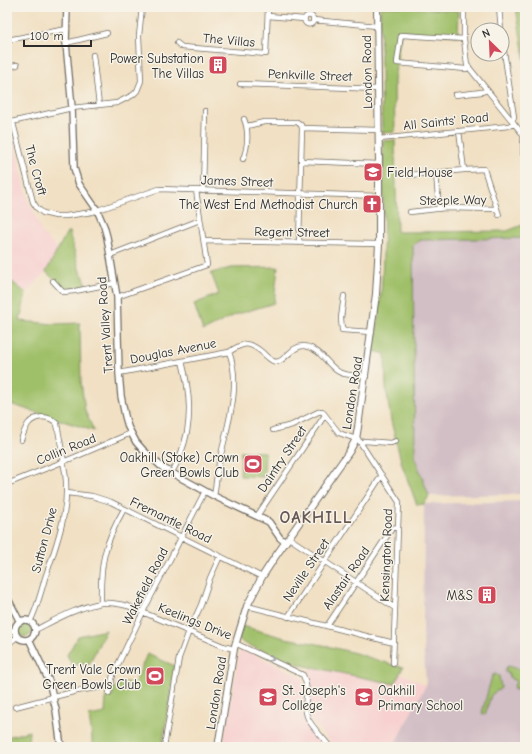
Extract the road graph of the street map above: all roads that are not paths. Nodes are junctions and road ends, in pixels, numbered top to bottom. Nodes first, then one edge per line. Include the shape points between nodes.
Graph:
1 (67, 7) edge
2 (142, 7) edge
3 (268, 7) edge
4 (377, 7) edge
5 (437, 7) edge
6 (499, 7) edge
7 (464, 8) edge
8 (268, 16) junction
9 (500, 22) edge
10 (377, 26) junction
11 (66, 29) junction
12 (107, 33) dead end
13 (464, 39) junction
14 (7, 40) edge
15 (66, 42) junction
16 (177, 43) dead end
17 (93, 56) dead end
18 (506, 62) edge
19 (17, 65) dead end
20 (7, 67) edge
21 (468, 68) junction
22 (240, 84) dead end
23 (378, 89) junction
24 (487, 90) junction
25 (455, 95) dead end
26 (99, 105) junction
27 (72, 108) junction
28 (205, 111) dead end
29 (244, 119) dead end
30 (513, 122) junction
31 (7, 123) edge
32 (13, 123) junction
33 (247, 126) junction
34 (302, 128) junction
35 (379, 130) junction
36 (460, 131) junction
37 (524, 136) edge
38 (379, 139) junction
39 (246, 157) dead end
40 (525, 159) edge
41 (301, 161) junction
42 (380, 164) junction
43 (464, 170) junction
44 (436, 173) junction
45 (409, 175) dead end
46 (196, 190) junction
47 (203, 191) junction
48 (300, 193) junction
49 (380, 196) junction
50 (439, 209) junction
51 (97, 210) junction
52 (410, 212) dead end
53 (200, 220) junction
54 (204, 241) junction
55 (299, 243) junction
56 (379, 244) junction
57 (110, 255) junction
58 (53, 281) dead end
59 (115, 283) junction
60 (344, 296) dead end
61 (117, 297) junction
62 (372, 332) junction
63 (228, 352) junction
64 (182, 361) junction
65 (119, 372) junction
66 (366, 376) junction
67 (325, 415) junction
68 (273, 430) dead end
69 (131, 433) junction
70 (356, 438) junction
71 (21, 440) dead end
72 (396, 441) dead end
73 (362, 443) junction
74 (64, 462) junction
75 (171, 473) junction
76 (382, 475) junction
77 (7, 483) edge
78 (205, 491) junction
79 (67, 493) junction
80 (214, 496) junction
81 (124, 509) junction
82 (257, 516) junction
83 (398, 527) junction
84 (182, 537) junction
85 (287, 540) junction
86 (220, 556) junction
87 (324, 562) junction
88 (262, 577) junction
89 (356, 583) junction
90 (7, 597) edge
91 (101, 603) junction
92 (247, 606) junction
93 (395, 608) junction
94 (143, 612) junction
95 (288, 617) junction
96 (20, 622) junction
97 (30, 622) junction
98 (327, 626) junction
99 (7, 630) edge
100 (35, 630) junction
101 (15, 631) junction
102 (189, 631) junction
103 (18, 637) junction
104 (29, 639) junction
105 (394, 643) junction
106 (7, 645) edge
107 (234, 646) junction
108 (392, 663) dead end
109 (110, 686) junction
110 (109, 693) dead end
111 (53, 697) junction
112 (15, 707) dead end
113 (61, 747) edge
114 (164, 747) edge
115 (218, 747) edge
116 (330, 747) edge

1 - 11 street, Trent Valley Road
2 - 26 street via 139,36 140,86 133,95 118,103
3 - 8 street, The Villas
4 - 10 main road, London Road
5 - 7 street
6 - 9 street
7 - 13 street
8 - 10 street via 304,19 309,24 313,20
8 - 16 street, The Villas via 266,54 182,47
10 - 23 main road, London Road
11 - 14 street
11 - 15 street, Trent Valley Road
12 - 15 street
13 - 21 street
13 - 21 street via 401,35 397,63
15 - 27 street, Trent Valley Road
17 - 26 street
18 - 30 street
19 - 20 street
21 - 24 street
22 - 23 street, Penkville Street
23 - 35 main road, London Road
24 - 25 street
24 - 30 street
26 - 27 street
27 - 32 street
27 - 51 street, Trent Valley Road via 74,168 80,184
28 - 47 street
29 - 33 street
30 - 36 street, All Saints' Road via 509,126
30 - 37 street
31 - 32 street
32 - 51 street, The Croft via 32,202 36,208 43,213 56,216 78,215
33 - 34 street via 264,122 297,122
33 - 39 street
34 - 35 street
34 - 41 street
35 - 38 main road, London Road
36 - 38 street, All Saints' Road
36 - 43 street
37 - 40 street
38 - 42 main road, London Road
41 - 42 street
41 - 48 street
42 - 49 main road, London Road
43 - 44 street
43 - 50 street, Steeple Way via 484,169 498,212
44 - 45 street
44 - 50 street
46 - 47 street, James Street
46 - 51 street, James Street via 159,189
46 - 53 street
47 - 48 street, James Street
48 - 49 street, James Street
48 - 55 street
49 - 56 main road, London Road
50 - 52 street, Steeple Way
51 - 57 street, Trent Valley Road via 104,226
53 - 54 street
53 - 57 street
54 - 55 street, Regent Street
54 - 61 street via 207,265
55 - 56 street, Regent Street
56 - 62 main road, London Road
57 - 59 street, Trent Valley Road
58 - 59 street via 63,292
59 - 61 street, Trent Valley Road
60 - 62 street via 342,330
61 - 65 street, Trent Valley Road
62 - 66 main road, London Road
63 - 64 street, Douglas Avenue
63 - 66 street via 244,344 250,344 277,362 302,346 322,356 342,373
63 - 80 street, Douglas Avenue via 234,372 231,411
64 - 65 street, Douglas Avenue
64 - 75 street via 189,403 188,430 185,444
65 - 69 street, Trent Valley Road via 124,416
66 - 70 main road, London Road
67 - 68 street via 320,411 292,425
67 - 70 street via 339,432
67 - 82 street, Daintry Street
69 - 74 street, Collin Road
69 - 75 street, Trent Valley Road via 150,457
70 - 73 street, Kensington Road
70 - 85 main road, London Road via 336,472
71 - 74 street, Sutton Drive via 27,425 36,418 45,417 54,421 57,424
72 - 73 street
73 - 76 street, Kensington Road
74 - 77 street, Collin Road
74 - 79 street, Sutton Drive
75 - 78 street, Trent Valley Road
76 - 83 street, Kensington Road via 400,502
76 - 87 street, Neville Street
78 - 80 street, Trent Valley Road
78 - 84 street, Wakefield Road
79 - 81 street, Fremantle Road via 92,496
79 - 97 street, Sutton Drive via 59,536
80 - 82 street, Trent Valley Road
81 - 84 street, Fremantle Road
81 - 91 street via 114,527 102,560
82 - 85 street, Trent Valley Road via 269,522 280,538
83 - 89 street, Alastair Road via 393,528
83 - 93 street, Kensington Road
84 - 86 street, Fremantle Road
84 - 94 street, Wakefield Road
85 - 87 street
85 - 88 main road, London Road
86 - 88 street, Fremantle Road
86 - 102 street
87 - 89 street
87 - 95 street, Neville Street
88 - 92 main road, London Road
89 - 93 street
89 - 98 street, Alastair Road
90 - 96 street
91 - 94 street, Keelings Drive via 115,603
91 - 100 street, Keelings Drive via 78,610
92 - 95 street
92 - 107 main road, London Road
93 - 105 street, Kensington Road
94 - 102 street, Keelings Drive
94 - 109 street, Wakefield Road
95 - 98 street
96 - 97 street
96 - 101 street
97 - 100 street
98 - 105 street
99 - 101 street
100 - 104 street
101 - 103 street
102 - 107 street, Keelings Drive via 223,646
102 - 114 street via 179,658
103 - 104 street
103 - 106 street
104 - 111 street via 49,681
105 - 108 street, Kensington Road
107 - 115 main road, London Road
107 -> 116 street, Keelings Drive via 303,675 307,687 307,717
109 - 110 street, Wakefield Road
109 - 111 street via 77,690
111 - 112 street
111 - 113 street

